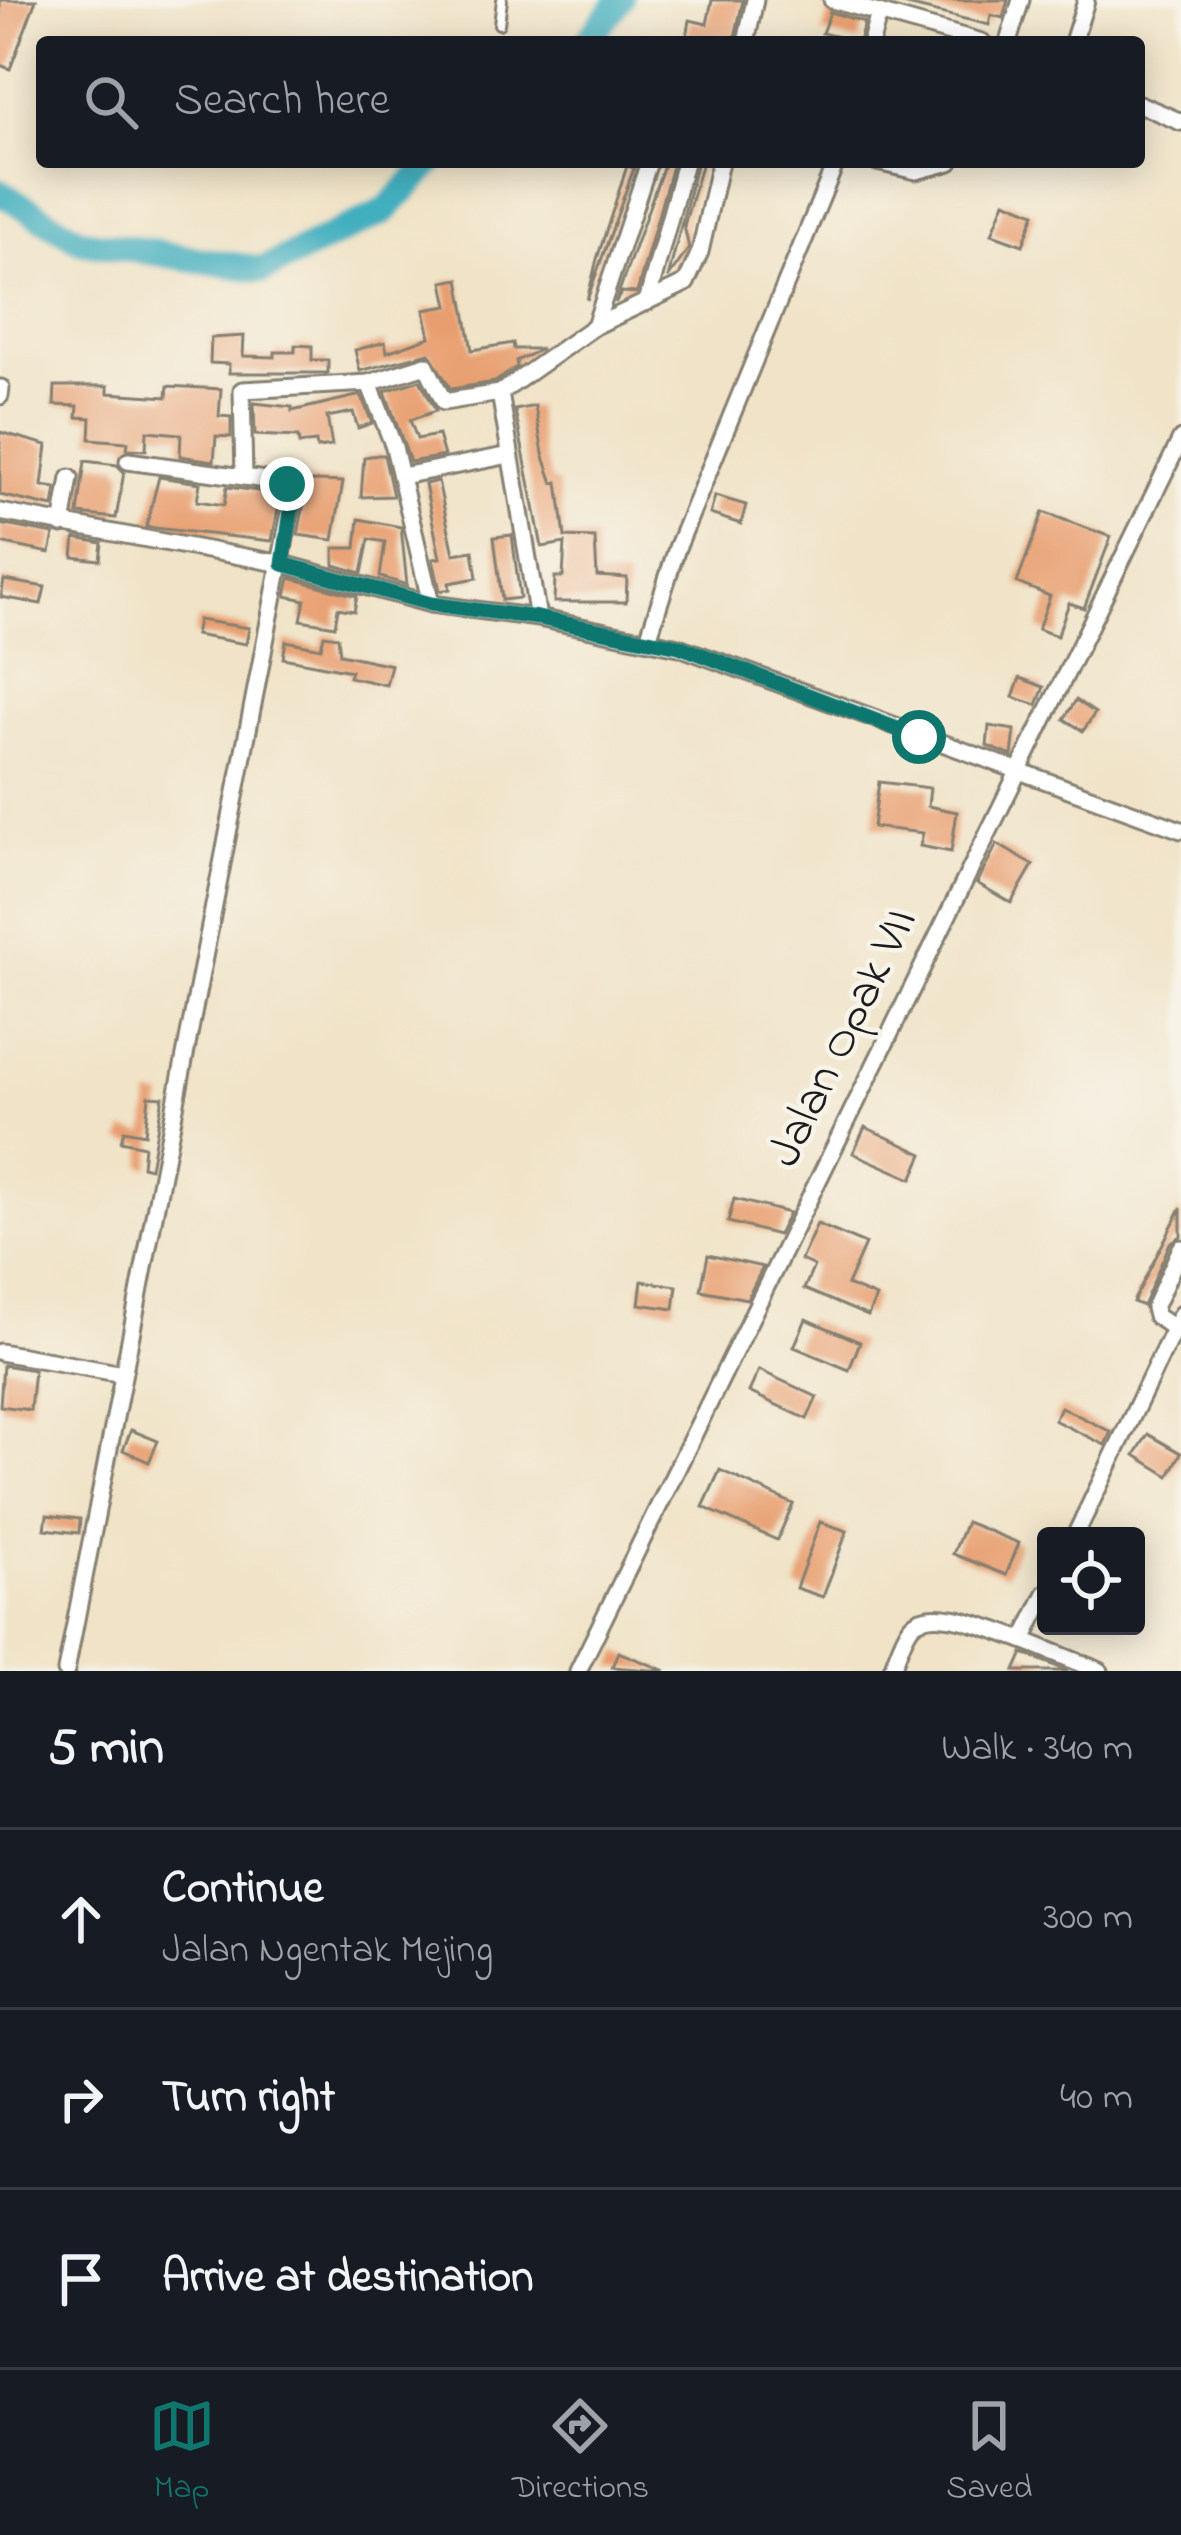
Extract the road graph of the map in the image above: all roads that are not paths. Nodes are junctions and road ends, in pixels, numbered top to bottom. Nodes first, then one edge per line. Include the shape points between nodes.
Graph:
1 (502, 0) edge
2 (755, 0) edge
3 (832, 0) edge
4 (1021, 0) edge
5 (1086, 1) edge
6 (873, 8) edge
7 (499, 24) dead end
8 (747, 36) edge
9 (963, 36) edge
10 (1010, 36) edge
11 (1075, 36) edge
12 (1145, 107) edge
13 (1181, 122) edge
14 (647, 168) edge
15 (684, 168) edge
16 (719, 168) edge
17 (834, 168) edge
18 (646, 302) junction
19 (595, 326) junction
20 (369, 382) junction
21 (500, 393) junction
22 (1181, 440) edge
23 (510, 455) junction
24 (128, 461) dead end
25 (402, 476) junction
26 (244, 477) junction
27 (70, 478) dead end
28 (0, 512) edge
29 (62, 525) junction
30 (283, 564) junction
31 (431, 604) junction
32 (538, 618) junction
33 (649, 639) junction
34 (1017, 772) junction
35 (1181, 830) edge
36 (1181, 1248) edge
37 (1178, 1321) edge
38 (0, 1352) edge
39 (123, 1374) junction
40 (1079, 1527) edge
41 (1037, 1611) edge
42 (1023, 1640) junction
43 (66, 1671) edge
44 (578, 1671) edge
45 (891, 1671) edge
46 (1100, 1671) edge

1 - 7 lane
2 - 8 street
3 - 6 street
4 - 10 street
5 - 11 street
6 - 9 street
12 - 13 street
14 - 19 street
15 - 18 street
16 - 18 street via 686,283
17 - 33 street via 677,548
18 - 19 street
19 - 21 street
20 - 21 street via 426,365 444,402
20 - 25 street
20 - 26 street via 242,390
21 - 23 street
22 - 34 street, Jalan Opak VII
23 - 25 street
23 - 32 street
24 - 26 street
25 - 31 street
26 - 30 street via 293,489
27 - 29 street
28 - 29 street
29 - 30 street
30 - 31 street
30 - 39 street
31 - 32 street
32 - 33 street
33 - 34 street
34 - 35 street
34 - 44 street, Jalan Opak VII
36 - 37 street via 1154,1308
37 - 40 street
38 - 39 street
39 - 43 street
41 - 42 street
42 - 45 street via 924,1618 910,1629
42 - 46 street

